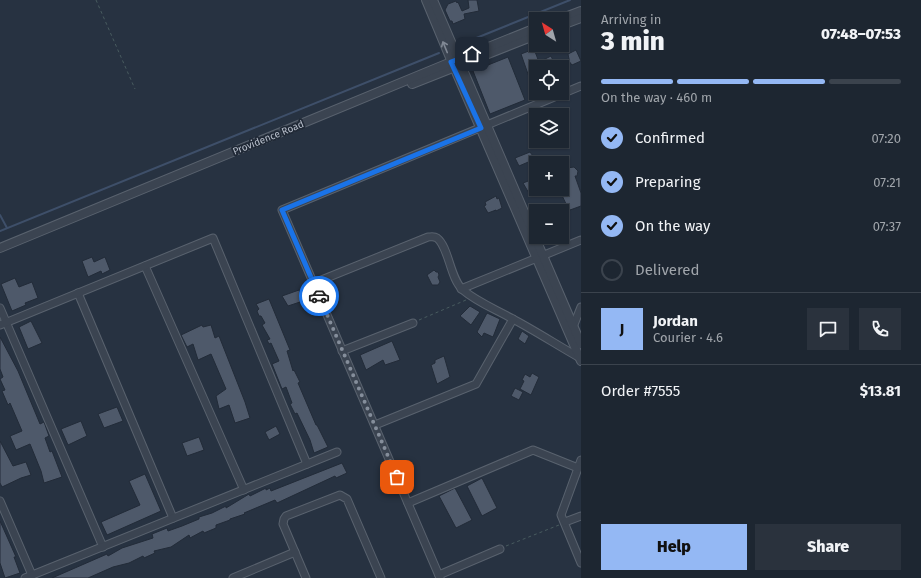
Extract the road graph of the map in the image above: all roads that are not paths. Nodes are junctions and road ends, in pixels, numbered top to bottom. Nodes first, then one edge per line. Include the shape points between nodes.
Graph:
1 (432, 1) edge
2 (581, 11) edge
3 (569, 16) edge
4 (581, 18) edge
5 (569, 22) edge
6 (529, 31) edge
7 (529, 37) edge
8 (456, 63) junction
9 (581, 86) edge
10 (484, 127) junction
11 (581, 240) edge
12 (0, 248) edge
13 (0, 253) edge
14 (540, 257) junction
15 (145, 266) junction
16 (314, 283) junction
17 (461, 289) junction
18 (78, 293) junction
19 (581, 307) edge
20 (0, 308) edge
21 (513, 318) junction
22 (413, 323) road end
23 (3, 324) edge
24 (573, 327) junction
25 (581, 344) edge
26 (342, 351) junction
27 (580, 360) edge
28 (375, 425) junction
29 (337, 452) dead end
30 (307, 464) junction
31 (580, 464) edge
32 (244, 490) junction
33 (0, 501) edge
34 (408, 503) junction
35 (581, 516) edge
36 (173, 518) junction
37 (565, 522) junction
38 (103, 547) junction
39 (500, 549) road end
40 (294, 552) junction
41 (581, 563) edge
42 (29, 577) edge
43 (440, 577) edge
44 (232, 578) edge
45 (306, 578) edge
46 (381, 578) edge

1 - 8 street
2 - 3 street
4 - 5 street
6 - 8 street, Providence Road
7 - 8 street, Providence Road
8 - 10 street
8 - 12 street, Providence Road
8 - 13 street, Providence Road
9 - 10 street
10 - 14 street
10 - 16 street via 282,210
11 - 14 street
14 - 17 street
14 - 24 street
14 - 27 street
15 - 18 street
15 - 30 street via 213,238
15 - 32 street
16 - 17 street via 428,237 434,237 442,246
16 - 26 street
17 - 21 street
18 - 23 street
18 - 36 street
19 - 24 street
20 - 23 street
21 - 27 street
21 - 28 street via 476,384
22 - 26 street
23 - 38 street
24 - 25 street
26 - 28 street
28 - 34 street
29 - 30 street
30 - 32 street
31 - 34 street via 533,450
31 - 37 street via 561,515
32 - 36 street
33 - 42 street
34 - 43 street
35 - 37 street
36 - 38 street
37 - 41 street
38 - 42 street
39 - 43 street
40 - 44 street
40 - 45 street
40 - 46 street via 283,524 286,516 336,496 343,496 347,499

